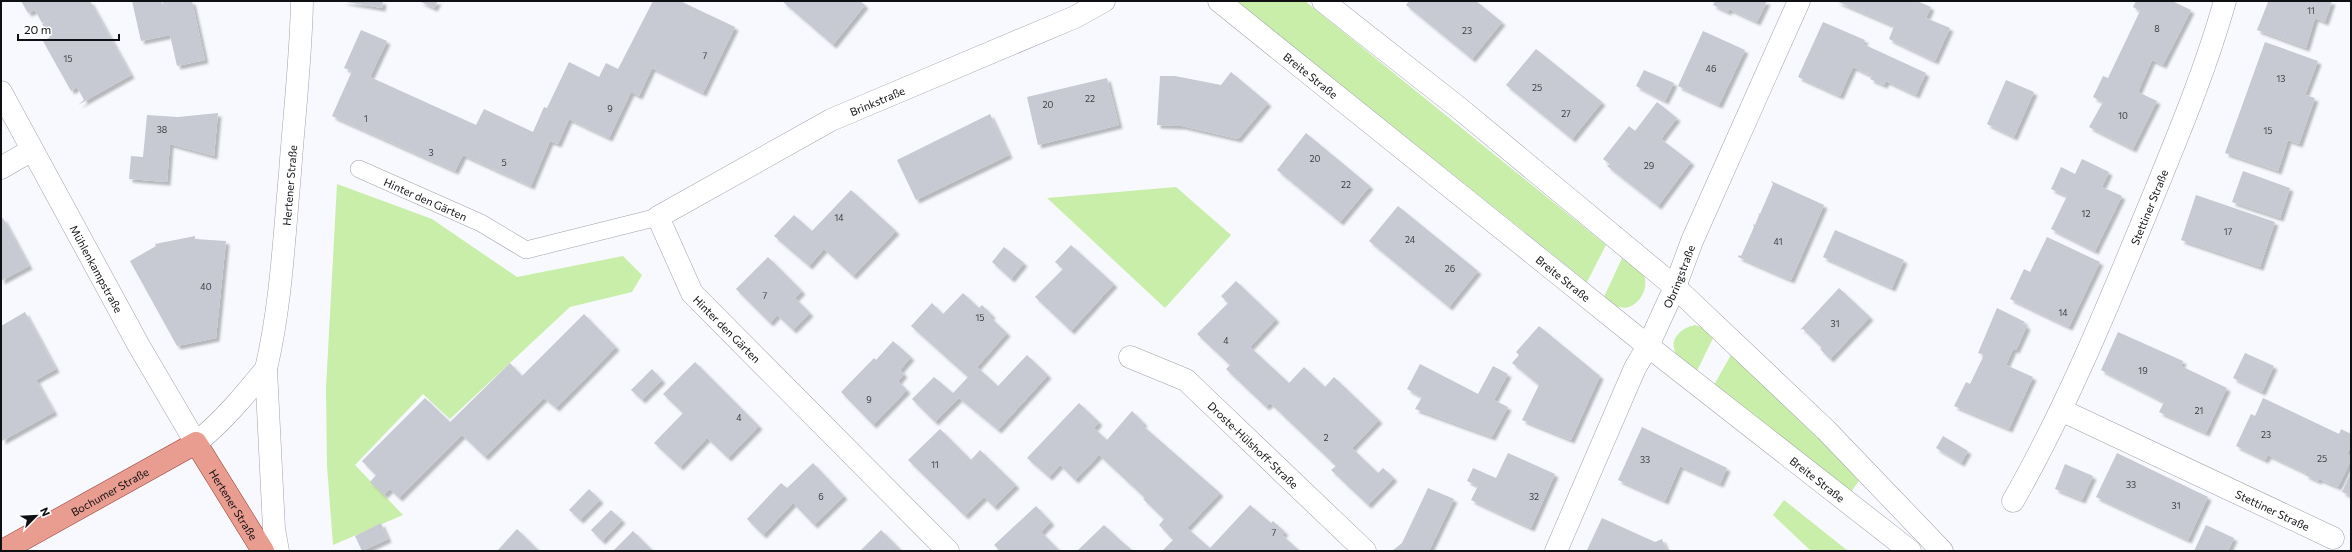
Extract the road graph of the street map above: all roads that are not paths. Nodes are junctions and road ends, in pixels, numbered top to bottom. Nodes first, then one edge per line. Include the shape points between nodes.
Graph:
1 (302, 1) edge
2 (1104, 1) edge
3 (1219, 1) edge
4 (1323, 1) edge
5 (1799, 1) edge
6 (2225, 1) edge
7 (1, 92) edge
8 (32, 150) junction
9 (1, 168) edge
10 (359, 169) dead end
11 (658, 217) junction
12 (1675, 287) junction
13 (1648, 346) junction
14 (1130, 357) dead end
15 (266, 369) junction
16 (2061, 410) junction
17 (196, 443) junction
18 (2013, 501) dead end
19 (2333, 538) dead end
20 (2, 551) edge
21 (263, 551) edge
22 (278, 551) edge
23 (948, 551) edge
24 (1365, 551) edge
25 (1556, 551) edge
26 (1910, 551) edge
27 (1942, 551) edge

1 - 15 street, Hertener Straße via 302,47 283,257 272,346
2 - 11 street, Brinkstraße via 1075,17 831,120
3 - 13 street, Breite Straße
4 - 12 street via 1459,108
5 - 12 street, Obringstraße via 1692,241
6 - 16 street, Stettiner Straße via 2178,136
7 - 8 street, Mühlenkampstraße
8 - 9 street
8 - 17 street, Mühlenkampstraße via 139,346
10 - 11 lane, Hinter den Gärten via 481,223 526,250
11 - 23 street, Hinter den Gärten via 692,294
12 - 13 street, Obringstraße
12 - 27 street via 1826,430
13 - 25 street, Obringstraße via 1635,368
13 - 26 street, Breite Straße
14 - 24 street, Droste-Hülshoff-Straße via 1186,380
15 - 17 street, Hertener Straße via 236,406
15 - 22 street, Hertener Straße via 274,529
16 - 18 street, Stettiner Straße
16 - 19 street, Stettiner Straße
17 - 20 main road, Bochumer Straße
17 - 21 main road, Hertener Straße

